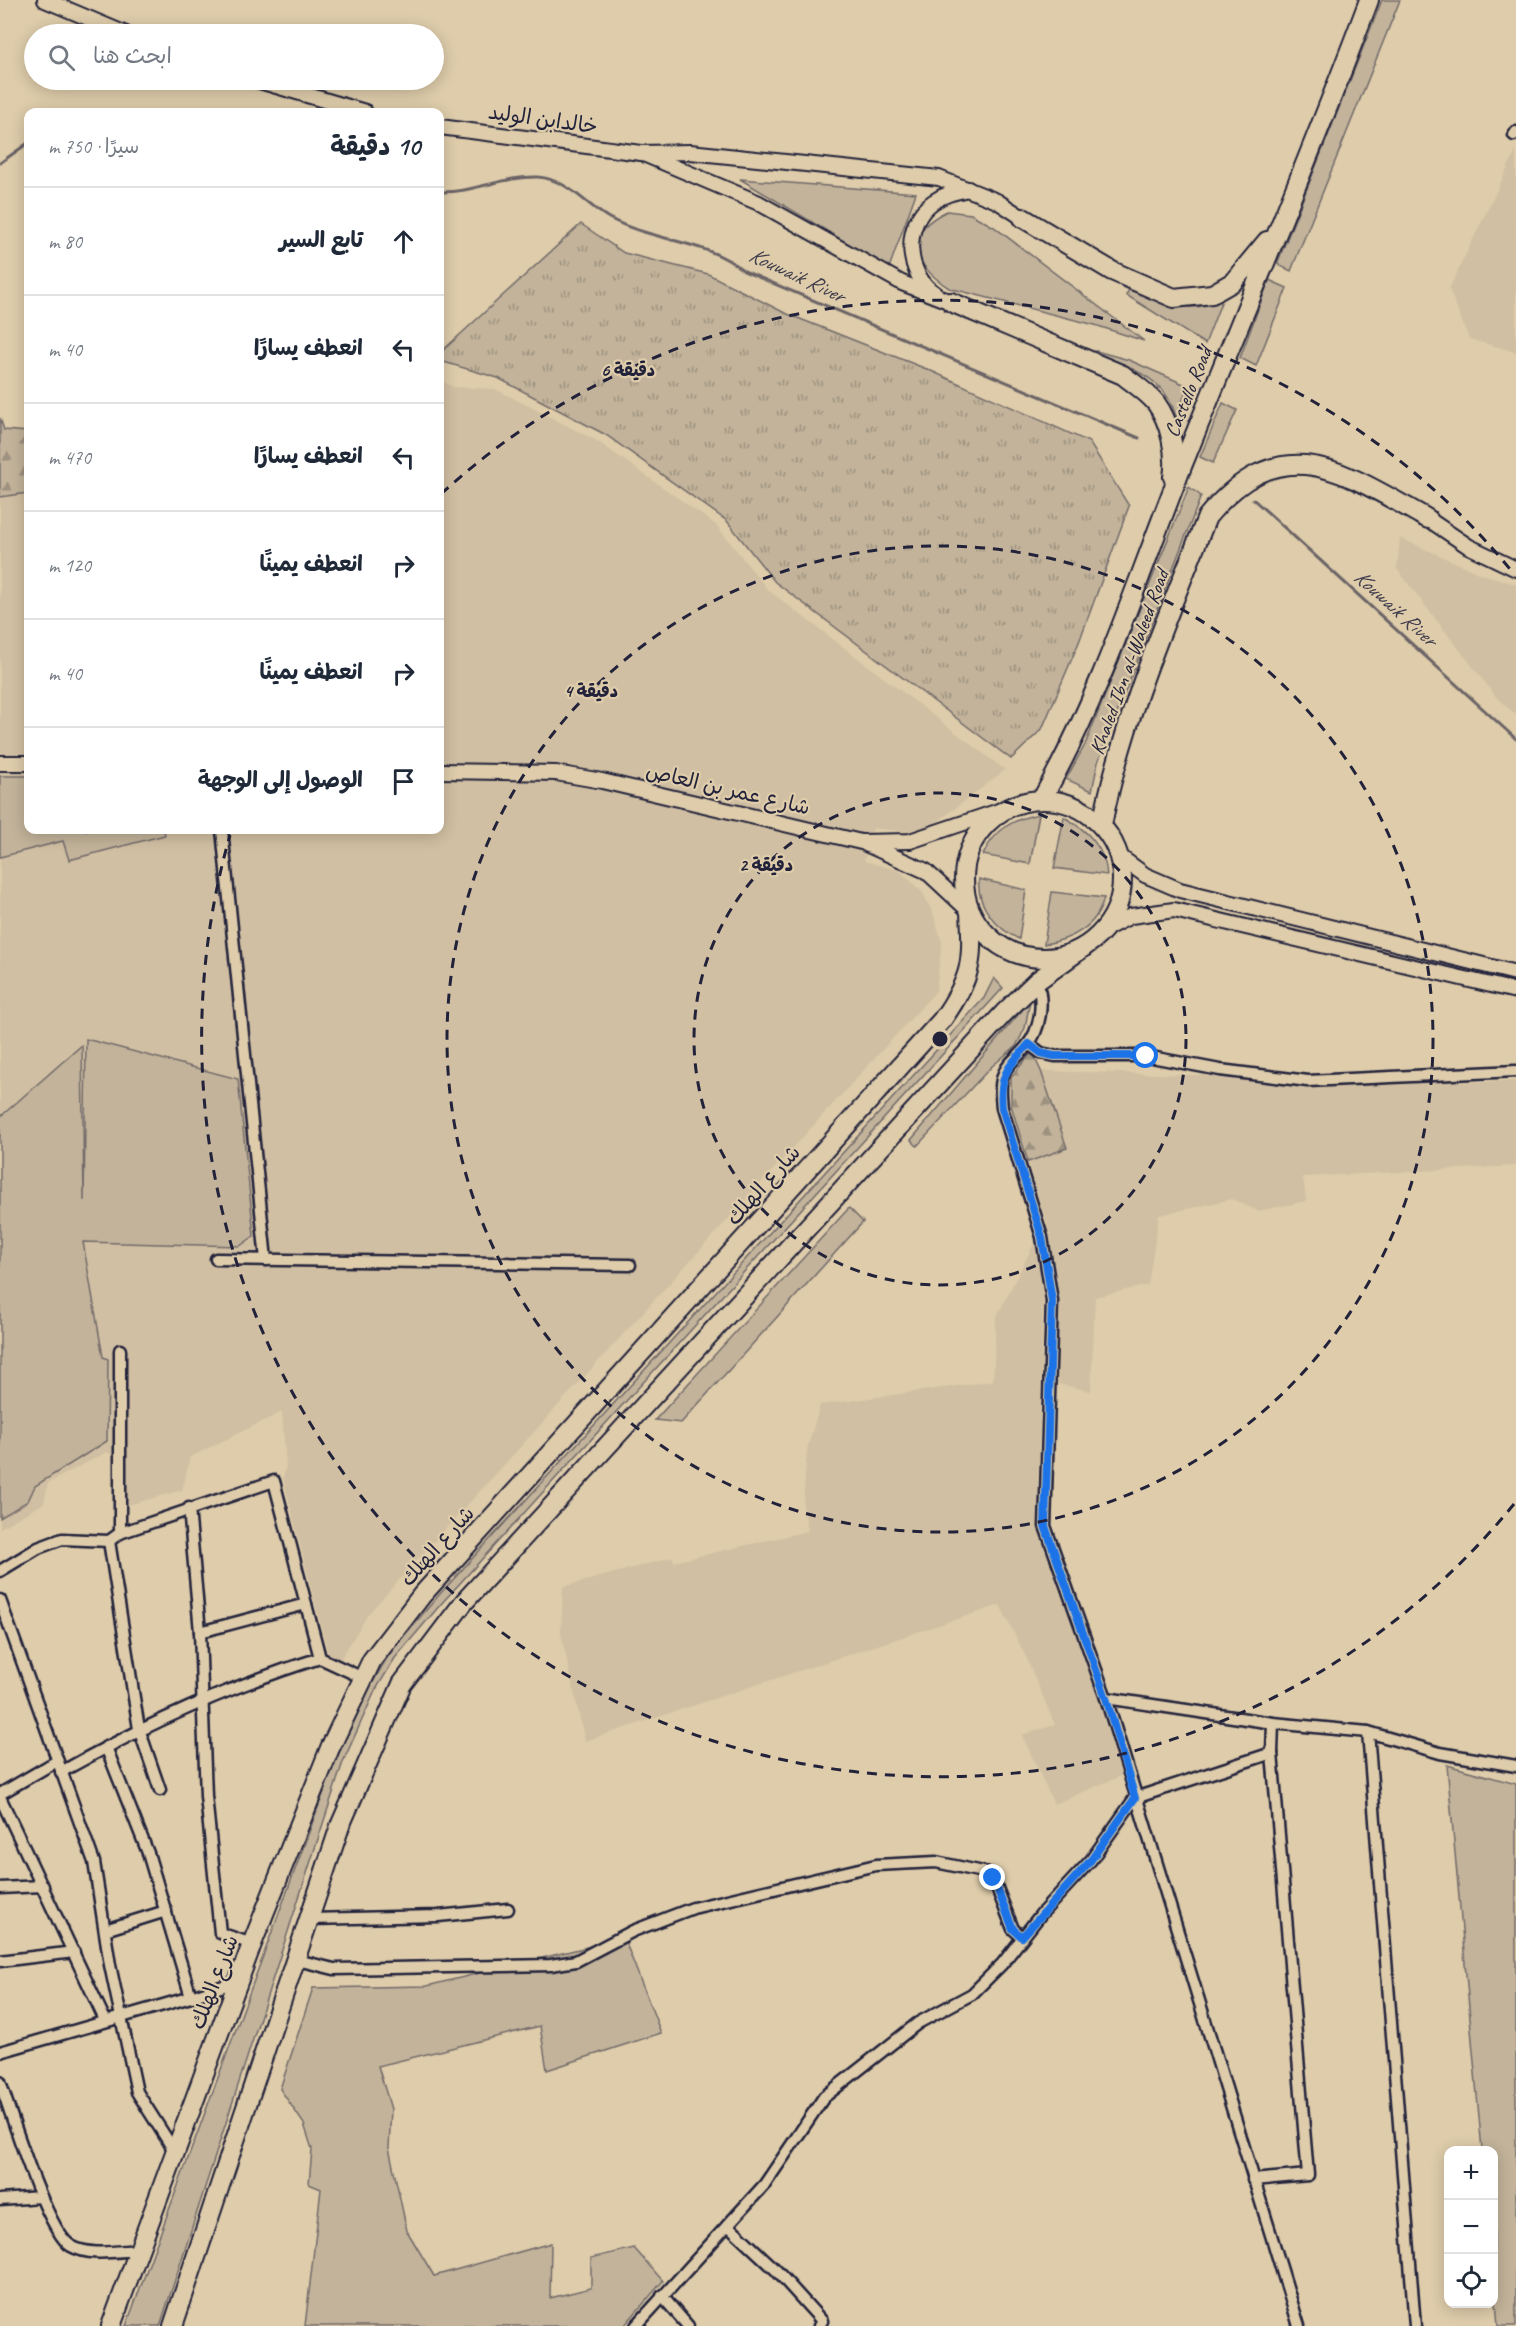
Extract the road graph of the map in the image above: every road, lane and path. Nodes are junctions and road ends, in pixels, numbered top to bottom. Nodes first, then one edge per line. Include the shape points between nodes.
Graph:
1 (45, 0) edge
2 (1369, 0) edge
3 (102, 24) edge
4 (290, 90) edge
5 (351, 108) edge
6 (444, 128) edge
7 (641, 153) junction
8 (970, 189) junction
9 (1023, 218) joint
10 (1278, 228) junction
11 (951, 302) junction
12 (1169, 499) junction
13 (1428, 519) joint
14 (1516, 569) edge
15 (0, 763) edge
16 (24, 763) edge
17 (444, 771) edge
18 (1042, 799) junction
19 (1002, 810) junction
20 (1102, 825) junction
21 (222, 834) edge
22 (861, 842) junction
23 (1119, 856) junction
24 (970, 912) junction
25 (1105, 929) junction
26 (1084, 947) junction
27 (1516, 973) edge
28 (1037, 981) junction
29 (1516, 991) edge
30 (1029, 1044) junction
31 (1516, 1071) edge
32 (216, 1259) dead end
33 (266, 1260) junction
34 (630, 1265) dead end
35 (120, 1350) dead end
36 (189, 1508) junction
37 (120, 1533) junction
38 (109, 1541) junction
39 (0, 1571) edge
40 (0, 1600) edge
41 (306, 1604) junction
42 (200, 1632) junction
43 (320, 1658) junction
44 (363, 1678) junction
45 (1106, 1698) junction
46 (201, 1701) junction
47 (1272, 1724) junction
48 (139, 1728) junction
49 (1368, 1732) junction
50 (106, 1747) junction
51 (1272, 1753) junction
52 (59, 1766) junction
53 (1516, 1766) edge
54 (160, 1790) dead end
55 (0, 1796) edge
56 (1135, 1798) junction
57 (43, 1886) junction
58 (0, 1888) edge
59 (508, 1909) dead end
60 (165, 1911) junction
61 (310, 1918) junction
62 (105, 1930) junction
63 (1022, 1937) junction
64 (252, 1944) junction
65 (74, 1952) junction
66 (297, 1960) junction
67 (0, 1961) edge
68 (238, 1981) junction
69 (191, 1997) junction
70 (123, 2015) junction
71 (105, 2020) junction
72 (0, 2052) edge
73 (0, 2082) edge
74 (175, 2152) junction
75 (1253, 2180) junction
76 (40, 2197) junction
77 (0, 2200) edge
78 (728, 2225) junction
79 (139, 2250) junction
80 (662, 2296) junction
81 (111, 2326) edge
82 (173, 2326) edge
83 (636, 2326) edge
84 (688, 2326) edge
85 (819, 2326) edge
86 (1299, 2326) edge
87 (1414, 2326) edge

1 - 3 main road
2 - 10 highway, Castello Road
4 - 5 main road
6 - 7 main road, خالدابن الوليد
7 - 8 main road via 690,152 908,173
7 - 11 main road via 749,198 902,283
8 - 9 main road
8 - 11 main road via 949,193 931,203 918,219 911,238 911,258 919,278 933,293
9 - 10 highway via 1112,271 1174,298 1212,294 1233,282
10 - 12 highway, Castello Road
11 - 12 highway via 1123,375 1142,389 1156,403 1164,419 1174,454
12 - 18 highway, Castello Road via 1086,715
13 - 14 main road via 1468,546
13 - 20 highway, Khaled Ibn al-Waleed Road via 1355,478 1305,463 1278,466 1229,492 1207,517 1128,719
15 - 16 main road
17 - 22 main road, شارع عمر بن العاص via 568,775
18 - 19 highway via 1022,801
18 - 20 highway via 1080,808
19 - 22 main road, شارع عمر بن العاص via 910,841
19 - 24 highway via 984,825 971,844 964,866
20 - 23 highway
21 - 33 street
22 - 24 main road via 926,871
23 - 25 highway via 1121,894
23 - 27 main road via 1145,875 1180,890
24 - 26 highway via 985,934 1007,950 1032,958 1059,957
24 - 44 highway, شارع الهلك via 970,971 962,992 942,1020 422,1596 372,1660
25 - 26 highway
25 - 29 main road via 1131,916 1174,910
26 - 28 highway
28 - 30 street via 1043,998
28 - 61 highway via 464,1602 402,1684 340,1826
30 - 31 street via 1054,1056 1137,1056 1308,1081
30 - 45 street via 1005,1071 1000,1090 1002,1108 1042,1237 1052,1301 1045,1526
32 - 33 street
33 - 34 street
35 - 37 street
36 - 37 street
36 - 41 street via 274,1481
36 - 42 street
37 - 38 street
38 - 39 street via 62,1539 38,1548
38 - 48 street
40 - 52 street
41 - 42 street
41 - 43 street
42 - 46 street
43 - 44 street
43 - 46 street
44 - 64 highway, شارع الهلك via 330,1748
45 - 47 street
45 - 56 street
46 - 48 street
46 - 64 street via 220,1933
47 - 49 street
47 - 51 street
48 - 50 street
48 - 54 street
49 - 53 street via 1440,1753
49 - 87 street
50 - 52 street
50 - 60 street via 148,1853
51 - 56 street
51 - 75 street via 1308,2175
52 - 55 street
52 - 62 street via 94,1862
55 - 57 street
56 - 63 street via 1091,1860
56 - 75 street
57 - 58 street
57 - 65 street
59 - 61 street via 438,1916
60 - 62 street
60 - 69 street
61 - 66 highway
62 - 70 street
63 - 66 street via 1013,1929 988,1873 921,1861 876,1865 693,1908 633,1931 576,1961 551,1965 334,1969
63 - 78 street via 972,1994 918,2023 824,2097 765,2184
64 - 68 highway, شارع الهلك
65 - 67 street
65 - 71 street
66 - 82 highway
68 - 69 street
68 - 74 highway, شارع الهلك
69 - 70 street
70 - 71 street
70 - 74 street via 137,2092
71 - 72 street
73 - 76 street
74 - 79 highway, شارع الهلك
75 - 86 street
76 - 77 street
76 - 79 street via 69,2244 83,2251
78 - 80 street
78 - 85 street via 822,2321
79 - 81 highway, شارع الهلك
80 - 83 street
80 - 84 street

